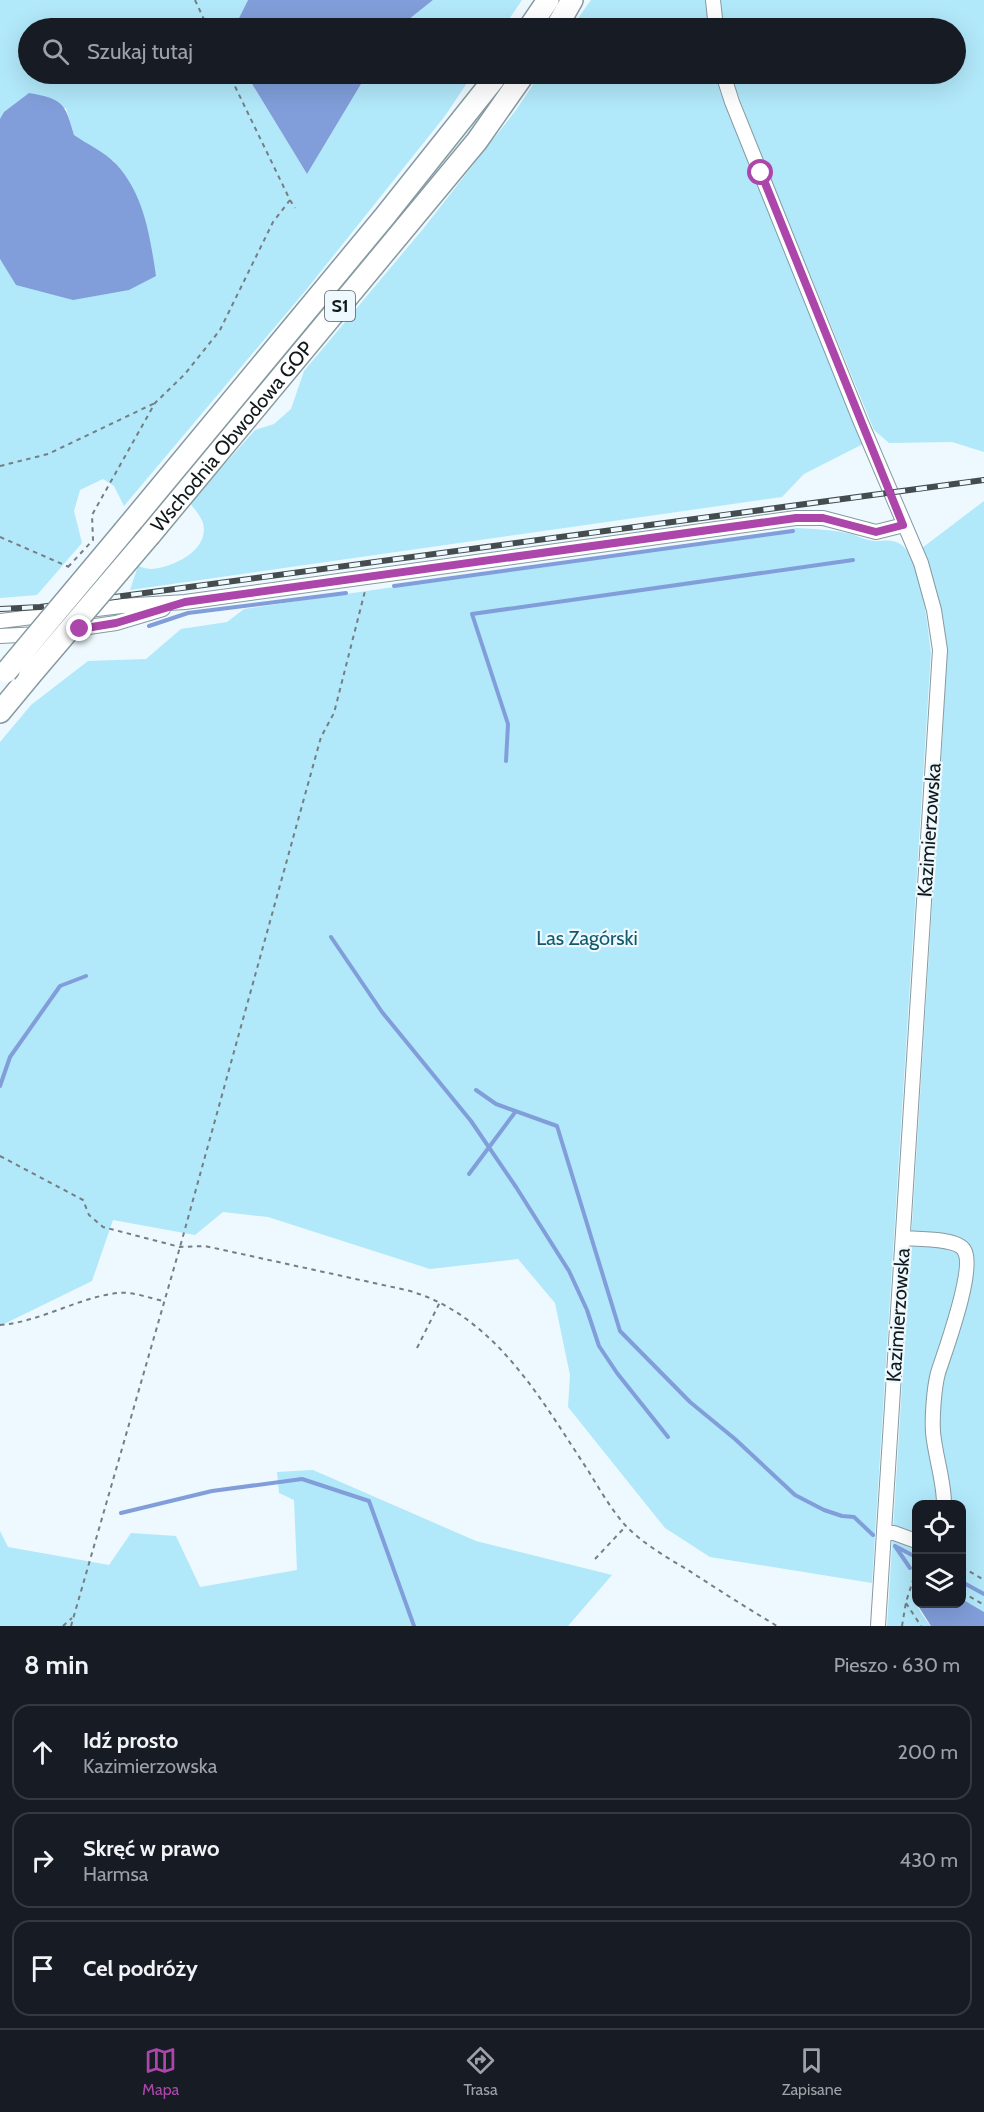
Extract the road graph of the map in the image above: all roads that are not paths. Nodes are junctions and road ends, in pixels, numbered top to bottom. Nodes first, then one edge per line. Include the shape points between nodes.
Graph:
1 (572, 0) edge
2 (712, 0) edge
3 (546, 2) edge
4 (536, 18) edge
5 (562, 18) edge
6 (715, 18) edge
7 (490, 84) edge
8 (517, 84) edge
9 (726, 84) edge
10 (903, 525) junction
11 (185, 602) junction
12 (0, 621) edge
13 (0, 636) edge
14 (3, 676) edge
15 (0, 712) edge
16 (903, 1238) junction
17 (943, 1500) edge
18 (884, 1533) junction
19 (912, 1540) edge
20 (878, 1626) edge

1 - 5 highway
2 - 6 street
3 - 4 highway
7 - 14 highway, Wschodnia Obwodowa GOP / S1, bridge
8 - 15 highway, Wschodnia Obwodowa GOP / S1, bridge via 477,141
9 - 10 street, Kazimierzowska
10 - 11 street via 876,532 823,518 796,518
10 - 16 street, Kazimierzowska via 921,563 940,650
11 - 12 street
11 - 13 street via 116,623
16 - 17 street via 952,1242 964,1249 967,1257 958,1308 937,1377 933,1431
16 - 18 street, Kazimierzowska
18 - 19 street
18 - 20 street, Kazimierzowska

